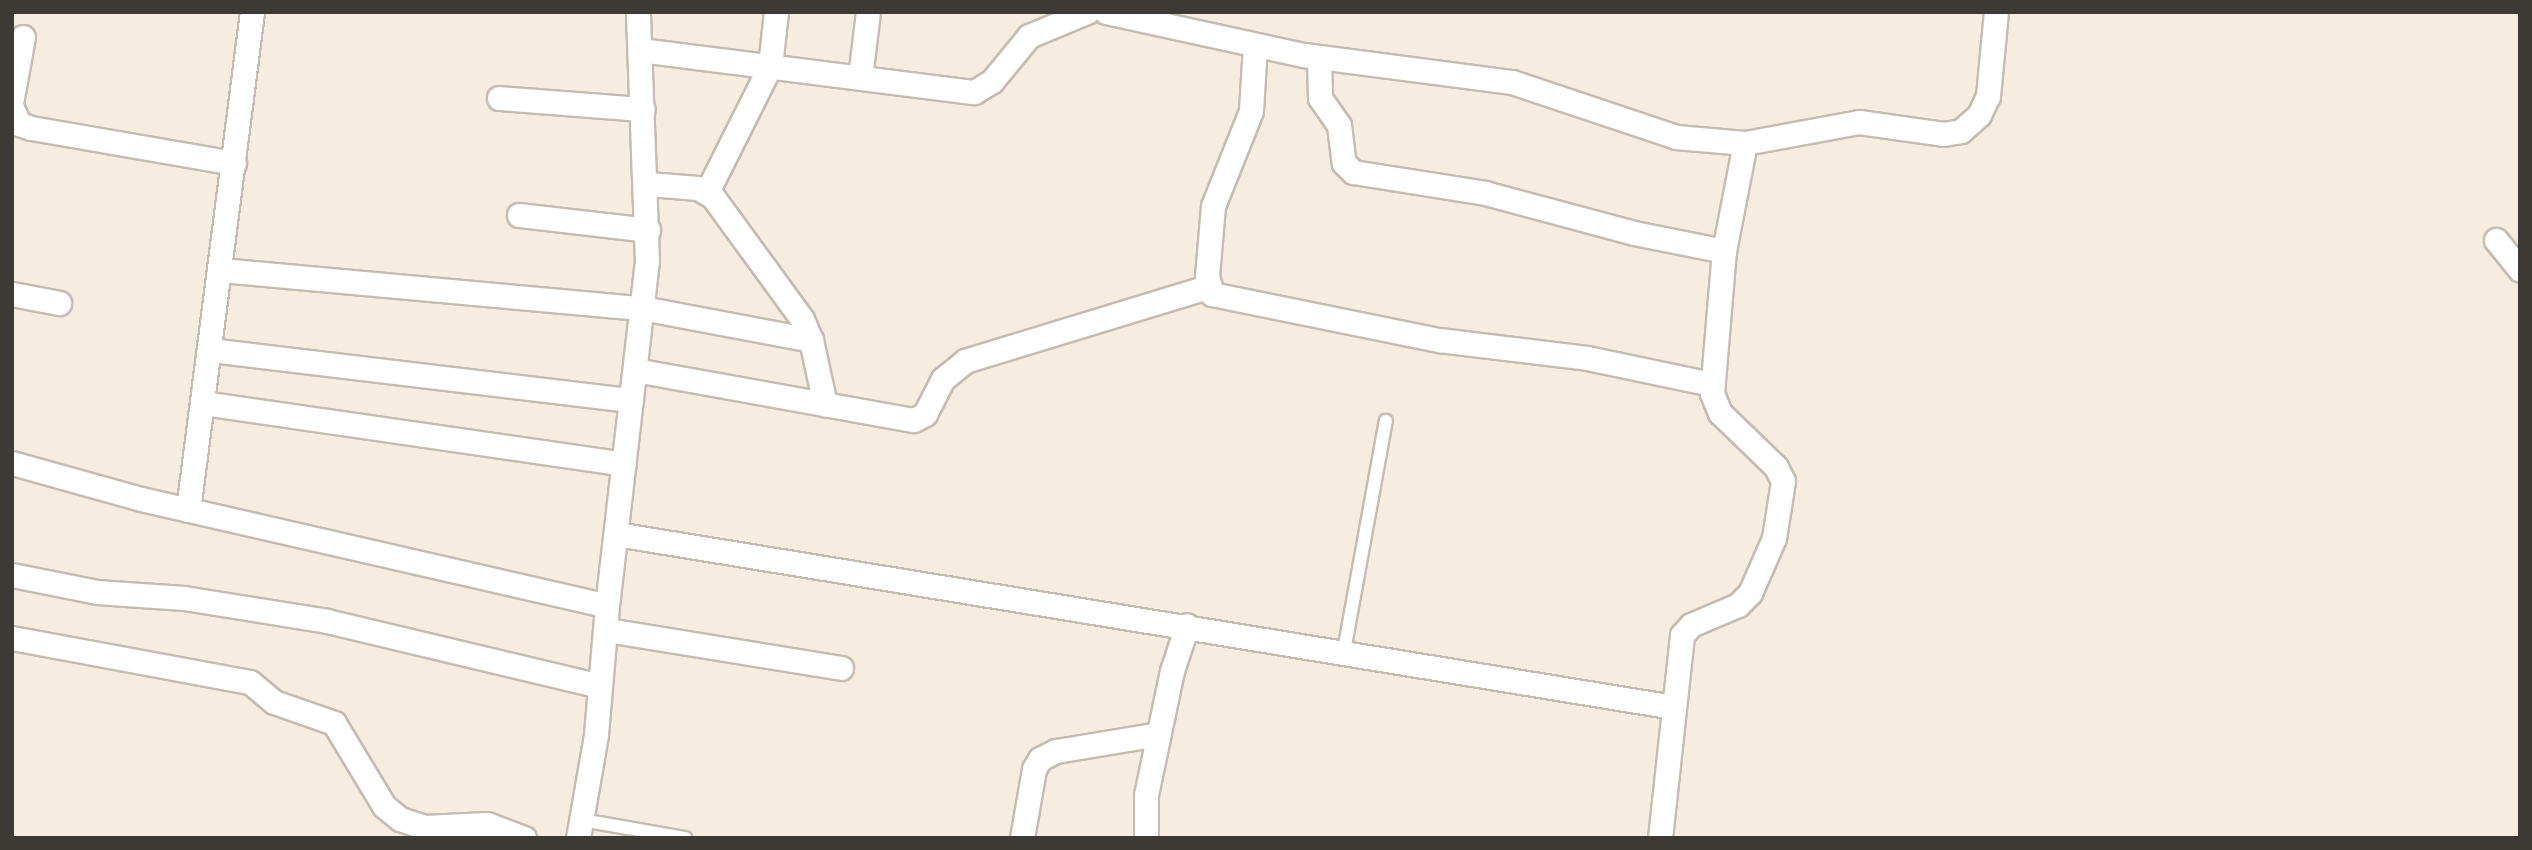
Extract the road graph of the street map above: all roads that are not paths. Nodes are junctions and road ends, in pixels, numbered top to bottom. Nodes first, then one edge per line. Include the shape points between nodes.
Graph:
1 (252, 12) edge
2 (638, 12) edge
3 (776, 12) edge
4 (868, 12) edge
5 (1087, 12) edge
6 (1106, 12) edge
7 (1996, 12) edge
8 (1162, 19) edge
9 (23, 37) dead end
10 (1255, 45) junction
11 (640, 50) junction
12 (1319, 57) junction
13 (770, 66) junction
14 (860, 77) junction
15 (12, 98) edge
16 (499, 98) dead end
17 (12, 108) edge
18 (643, 109) junction
19 (1745, 143) junction
20 (234, 163) junction
21 (648, 184) junction
22 (707, 192) junction
23 (519, 215) dead end
24 (648, 230) junction
25 (2496, 240) dead end
26 (1724, 251) junction
27 (221, 270) junction
28 (2520, 270) edge
29 (1208, 287) junction
30 (12, 295) edge
31 (59, 303) dead end
32 (642, 308) junction
33 (811, 340) junction
34 (210, 350) junction
35 (635, 370) junction
36 (1711, 384) junction
37 (631, 400) junction
38 (203, 403) junction
39 (825, 404) junction
40 (1386, 421) dead end
41 (12, 463) edge
42 (624, 464) junction
43 (188, 510) junction
44 (616, 534) junction
45 (12, 575) edge
46 (607, 606) junction
47 (1187, 625) junction
48 (607, 630) junction
49 (12, 638) edge
50 (1345, 651) junction
51 (841, 668) dead end
52 (599, 687) junction
53 (1674, 707) junction
54 (1159, 734) junction
55 (580, 829) edge
56 (524, 838) edge
57 (685, 838) edge
58 (1022, 838) edge
59 (1146, 838) edge
60 (1660, 838) edge

1 - 20 street
2 - 11 street
3 - 13 street
4 - 14 street
5 - 14 street via 1029,36 980,91
6 - 8 street
7 - 19 street via 1988,96 1979,115 1961,131 1943,134 1859,122
8 - 10 street
9 - 15 street
10 - 12 street
10 - 29 street via 1251,111 1213,206
11 - 13 street
11 - 18 street
12 - 19 street via 1512,82 1676,137
12 - 26 street via 1320,98 1339,125 1344,163 1353,172 1473,191
13 - 14 street
13 - 22 street
16 - 18 street
17 - 20 street via 19,124 31,128
18 - 21 street
19 - 26 street
20 - 27 street
21 - 22 street
21 - 24 street
22 - 33 street via 795,307
23 - 24 street
24 - 32 street
25 - 28 street
26 - 36 street
27 - 32 street
27 - 34 street
29 - 36 street via 1217,297 1439,340 1587,358
29 - 39 street via 965,362 943,379 925,414 914,420
30 - 31 street
32 - 33 street
32 - 35 street
33 - 39 street
34 - 37 street
34 - 38 street
35 - 37 street
35 - 39 street
36 - 53 street via 1720,413 1776,467 1783,481 1774,538 1750,593 1738,605 1683,631
37 - 42 street
38 - 42 street
38 - 43 street
40 - 50 lane
41 - 43 street
42 - 44 street
43 - 46 street
44 - 46 street
44 - 47 street
45 - 52 street via 97,592 184,598 327,621
46 - 48 street
47 - 50 street
47 - 54 street
48 - 51 street
48 - 52 street
49 - 56 street via 250,682 274,702 334,723 384,806 400,820 425,827 487,824
50 - 53 street
52 - 55 street
53 - 60 street
54 - 58 street via 1056,751 1040,759 1034,769
54 - 59 street via 1146,794
55 - 57 lane

